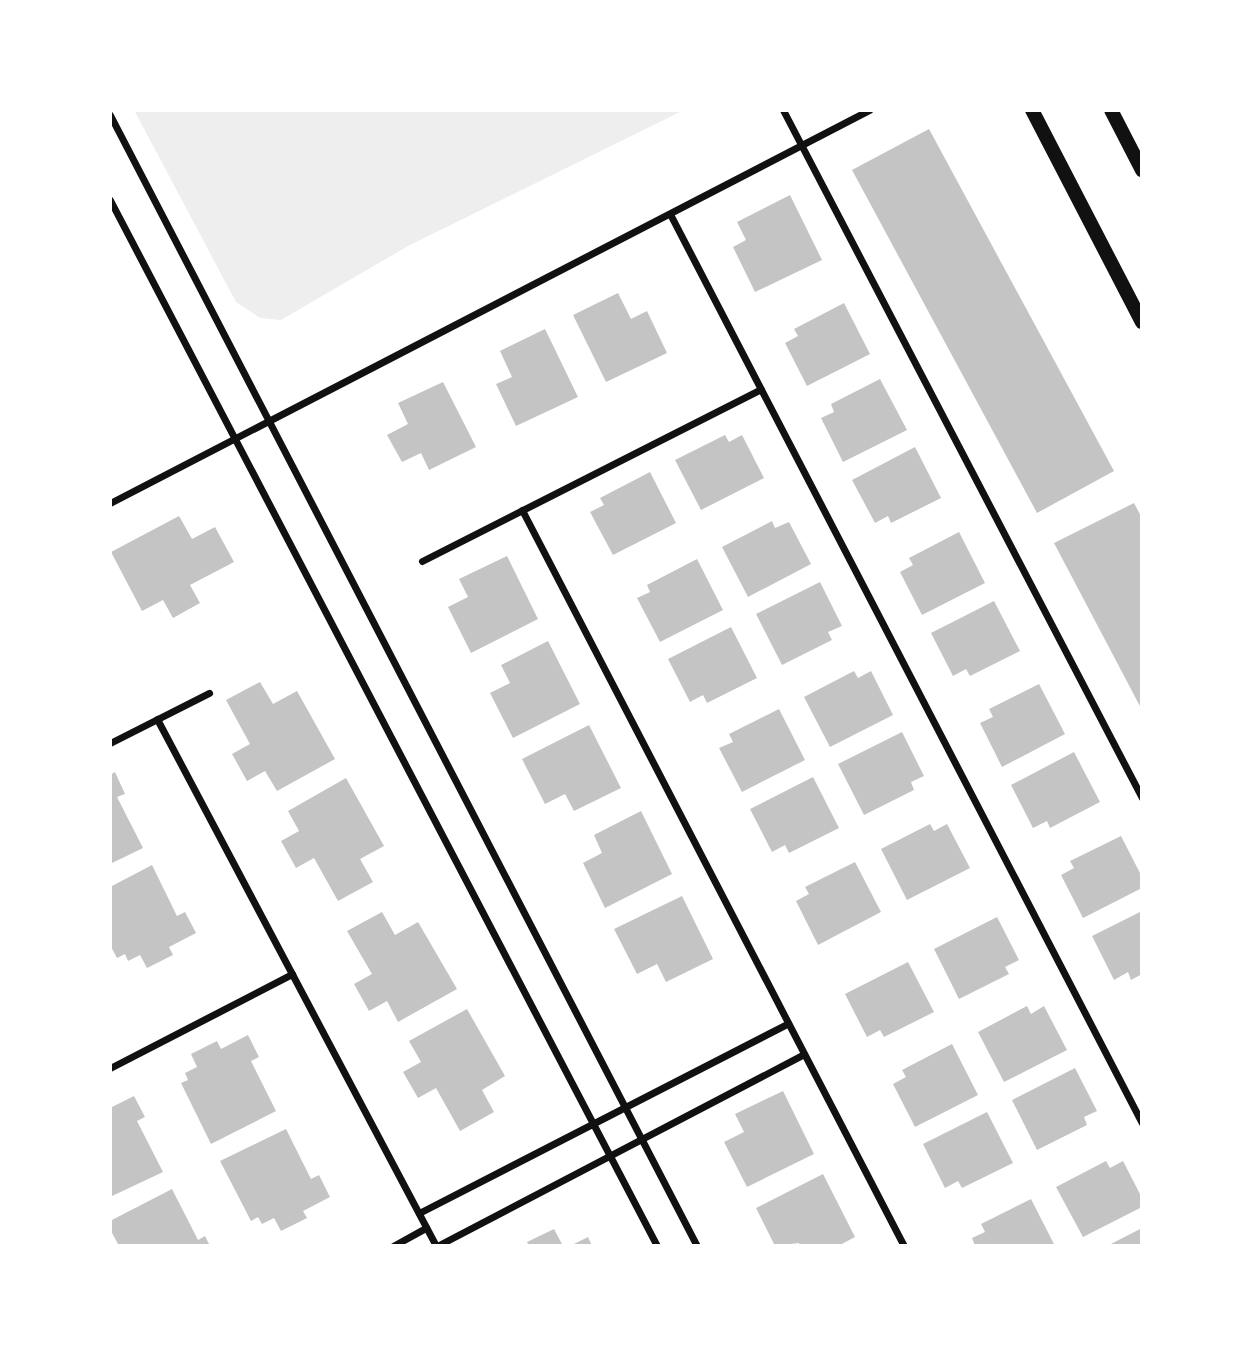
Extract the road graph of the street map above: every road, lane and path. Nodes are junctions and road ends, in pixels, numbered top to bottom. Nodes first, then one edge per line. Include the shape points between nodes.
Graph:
1 (783, 110) edge
2 (869, 110) edge
3 (1032, 110) edge
4 (1111, 110) edge
5 (110, 115) edge
6 (801, 146) junction
7 (1142, 170) edge
8 (110, 200) edge
9 (670, 214) junction
10 (1142, 322) edge
11 (761, 389) junction
12 (269, 421) junction
13 (235, 439) junction
14 (110, 503) edge
15 (523, 510) junction
16 (422, 561) dead end
17 (209, 693) dead end
18 (157, 719) junction
19 (110, 743) edge
20 (1142, 798) edge
21 (292, 974) junction
22 (788, 1023) junction
23 (804, 1054) junction
24 (110, 1068) edge
25 (625, 1107) junction
26 (1142, 1123) edge
27 (593, 1124) junction
28 (642, 1139) junction
29 (610, 1156) junction
30 (419, 1213) junction
31 (426, 1228) junction
32 (393, 1246) edge
33 (436, 1246) edge
34 (657, 1246) edge
35 (697, 1246) edge
36 (904, 1246) edge

1 - 6 street
2 - 6 street
3 - 10 main road
4 - 7 main road
5 - 12 street
6 - 9 street
6 - 20 street
8 - 13 street
9 - 11 street
9 - 12 street
11 - 15 street
11 - 26 street
12 - 13 street
12 - 25 street
13 - 14 street
13 - 27 street
15 - 16 street
15 - 22 street
17 - 18 street
18 - 19 street
18 - 21 street
21 - 24 street
21 - 30 street
22 - 23 street
22 - 25 street
23 - 28 street
23 - 36 street
25 - 27 street
25 - 28 street
27 - 29 street
27 - 30 street
28 - 29 street
28 - 35 street
29 - 33 street
29 - 34 street
30 - 31 street
31 - 32 street
31 - 33 street

